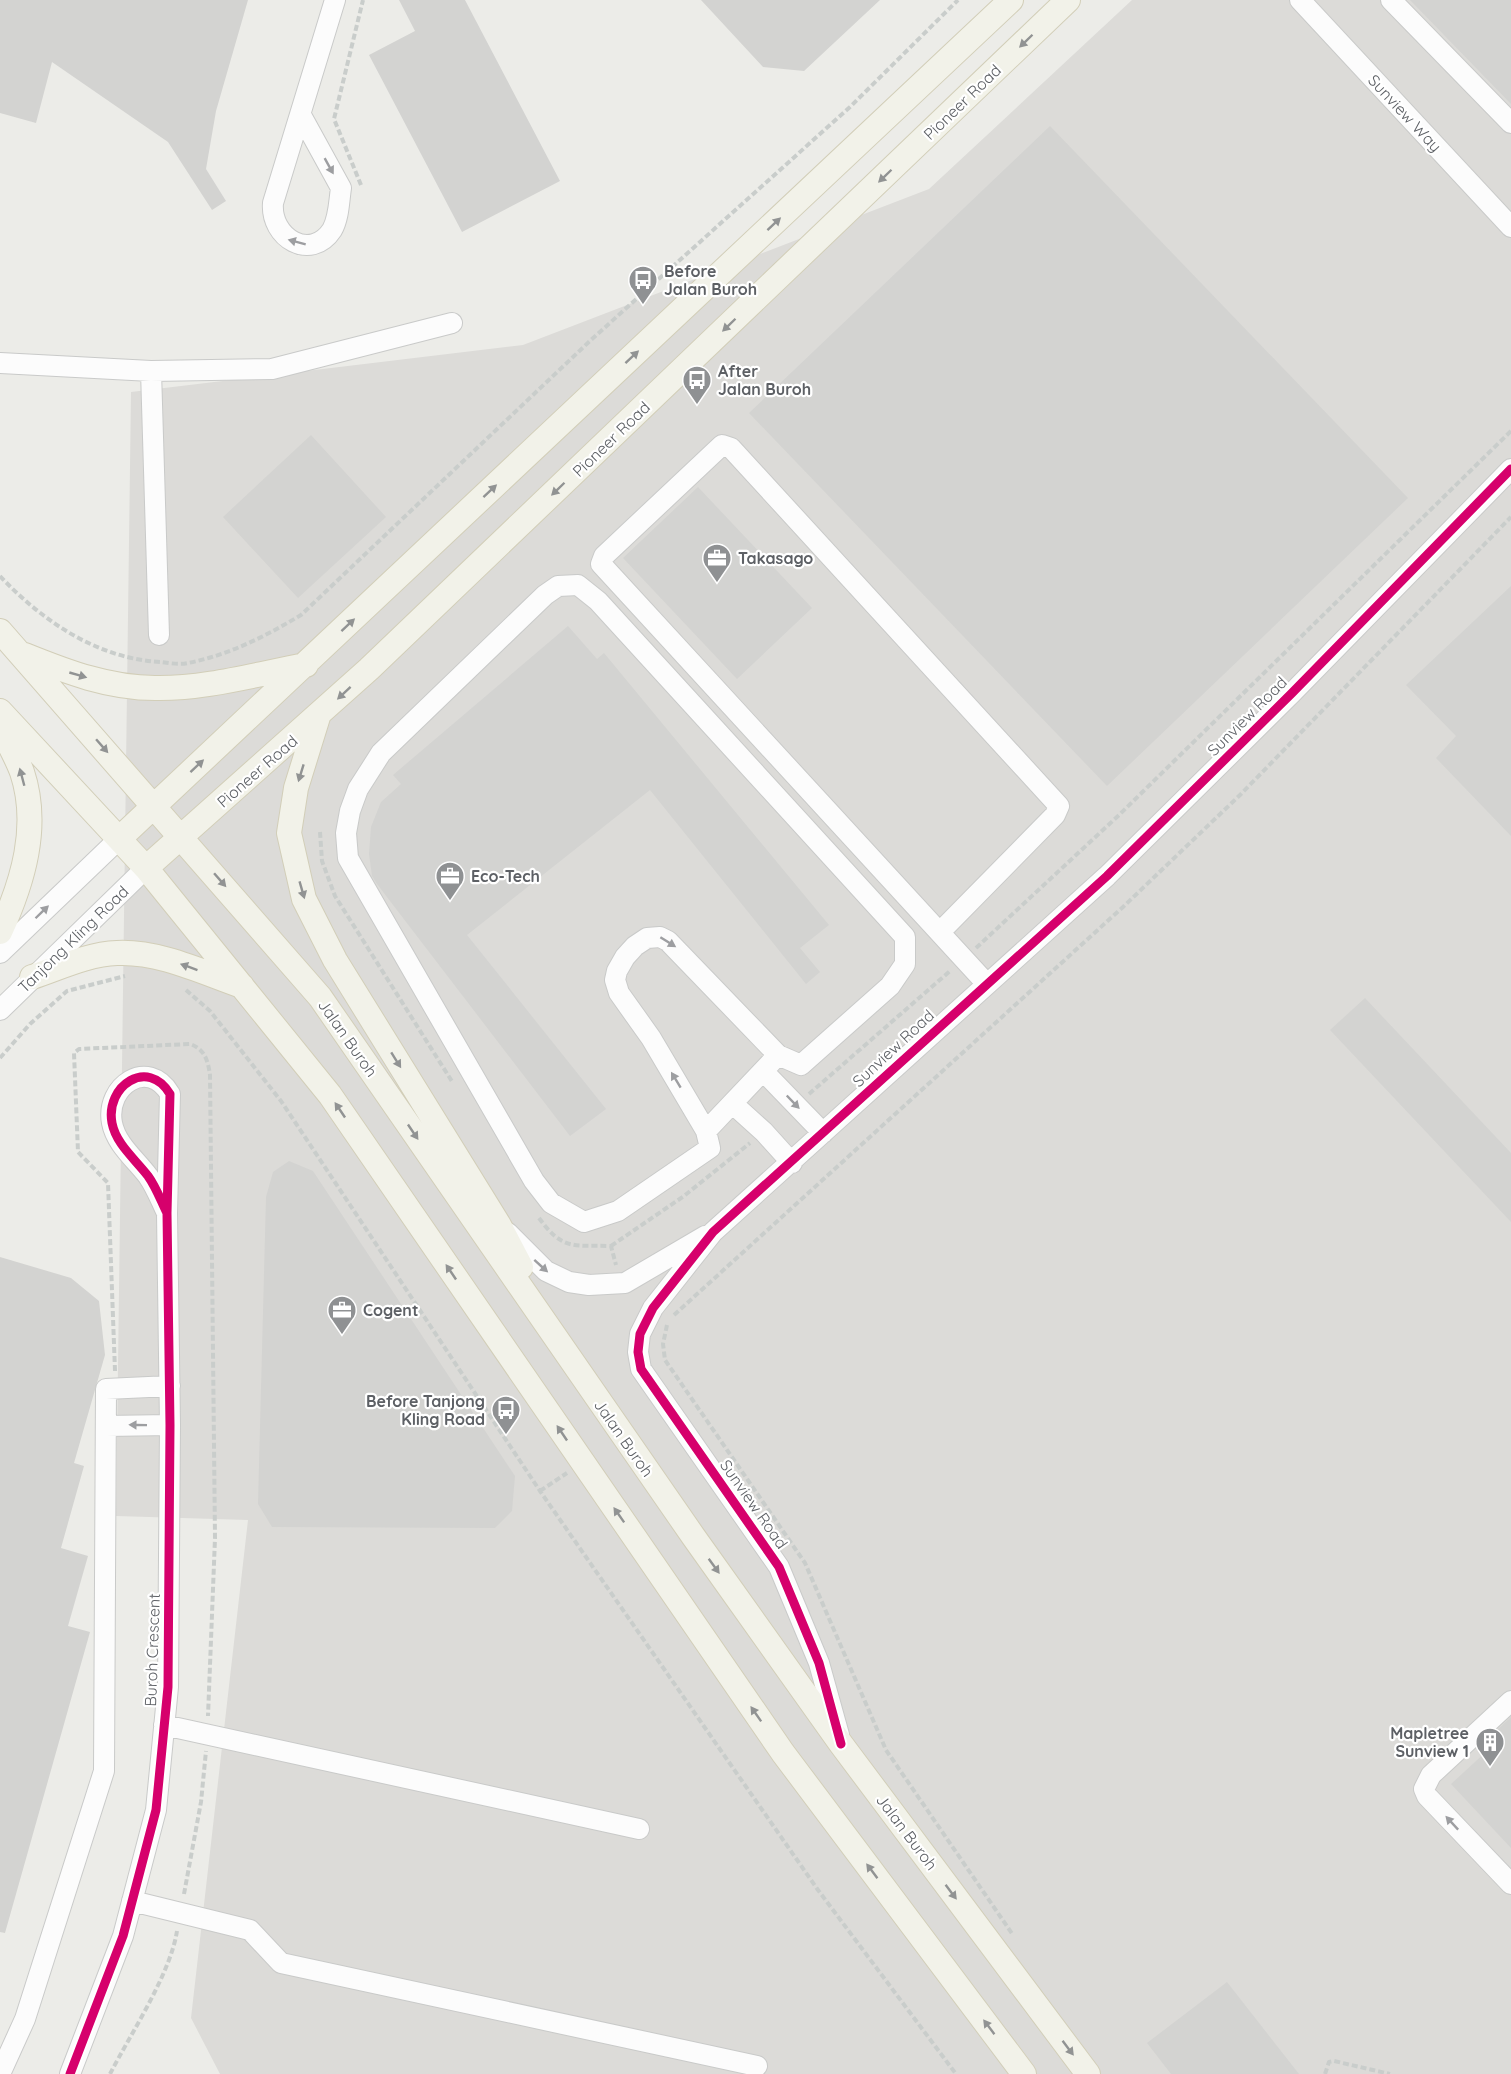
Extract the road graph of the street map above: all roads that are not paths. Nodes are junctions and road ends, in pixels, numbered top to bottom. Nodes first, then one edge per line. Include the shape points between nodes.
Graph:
1 (335, 0) edge
2 (1011, 0) edge
3 (1068, 0) edge
4 (1300, 0) edge
5 (1391, 0) edge
6 (302, 117) junction
7 (1511, 123) edge
8 (1511, 227) edge
9 (452, 323) dead end
10 (0, 363) edge
11 (151, 371) junction
12 (1511, 469) edge
13 (0, 631) edge
14 (159, 635) dead end
15 (23, 655) junction
16 (306, 665) junction
17 (0, 711) edge
18 (318, 717) junction
19 (0, 726) edge
20 (154, 806) junction
21 (182, 836) junction
22 (120, 838) junction
23 (146, 868) junction
24 (0, 932) edge
25 (940, 932) junction
26 (0, 953) edge
27 (32, 977) junction
28 (986, 982) junction
29 (242, 986) junction
30 (0, 1010) edge
31 (778, 1055) junction
32 (763, 1071) junction
33 (733, 1104) junction
34 (706, 1131) junction
35 (823, 1133) junction
36 (792, 1163) junction
37 (167, 1213) junction
38 (499, 1225) junction
39 (713, 1232) junction
40 (570, 1360) junction
41 (170, 1386) junction
42 (170, 1425) junction
43 (106, 1426) junction
44 (1511, 1701) edge
45 (164, 1725) junction
46 (841, 1744) junction
47 (639, 1829) dead end
48 (1511, 1884) edge
49 (132, 1901) junction
50 (757, 2066) dead end
51 (0, 2074) edge
52 (70, 2074) edge
53 (1024, 2074) edge
54 (1088, 2074) edge

1 - 6 street
16 -> 2 main road
3 -> 18 main road, Pioneer Road
4 - 8 street, Sunview Way
5 - 7 street
6 -> 6 street via 341,188 332,229 326,237 307,244 287,239 274,224 272,214
9 - 11 street via 272,369
10 - 11 street
11 - 14 street
12 - 28 street, Sunview Road via 1107,876
13 - 15 main road
15 -> 16 main road via 81,676 155,688 215,682
15 -> 20 main road
20 -> 16 main road
17 - 22 main road
18 - 21 main road, Pioneer Road
18 -> 38 main road via 296,788 289,833 304,899 357,997
24 -> 19 main road via 20,883 30,832 22,772
20 - 21 main road, Jalan Buroh
20 - 22 main road
21 - 23 main road, Pioneer Road
21 -> 40 main road, Jalan Buroh via 320,998
22 - 23 main road
26 -> 22 street
23 - 27 street, Tanjong Kling Road
23 - 29 main road
25 - 25 street via 601,564 604,556 722,445 731,448 1059,806
25 - 28 street
29 -> 27 main road via 172,961 116,952
27 - 30 street, Tanjong Kling Road
28 - 35 street, Sunview Road
53 -> 29 main road via 783,1753 330,1095
31 - 32 street
34 -> 31 street via 651,1038 619,993 615,980 625,957 647,938 668,941
31 - 34 street via 801,1065 890,986 905,964 904,937 598,601 578,585 558,586 381,753 358,789 350,811 346,833 348,858 534,1181 551,1203 584,1222 618,1212 710,1148
32 - 33 street
32 -> 35 street
33 - 34 street
33 - 36 street
35 - 36 street, Sunview Road
36 - 39 street, Sunview Road
37 - 37 street, Buroh Crescent via 149,1178 116,1135 111,1121 116,1094 126,1082 140,1076 165,1085 170,1094
37 - 41 street, Buroh Crescent
38 -> 39 street, Sunview Road via 546,1271 569,1282 589,1285 625,1283
38 - 40 main road
39 - 46 street, Sunview Road via 653,1308 640,1334 641,1370 779,1567 819,1663
40 -> 46 main road, Jalan Buroh
41 - 42 street, Buroh Crescent
41 - 43 street via 111,1389
42 -> 43 street
42 - 45 street, Buroh Crescent via 168,1687
43 - 51 street via 104,1771 25,2019
48 -> 44 street via 1424,1789 1431,1775
45 - 47 street
45 - 49 street, Buroh Crescent via 156,1810
46 -> 54 main road, Jalan Buroh
49 - 50 street via 250,1929 281,1963
49 - 52 street, Buroh Crescent via 123,1936

